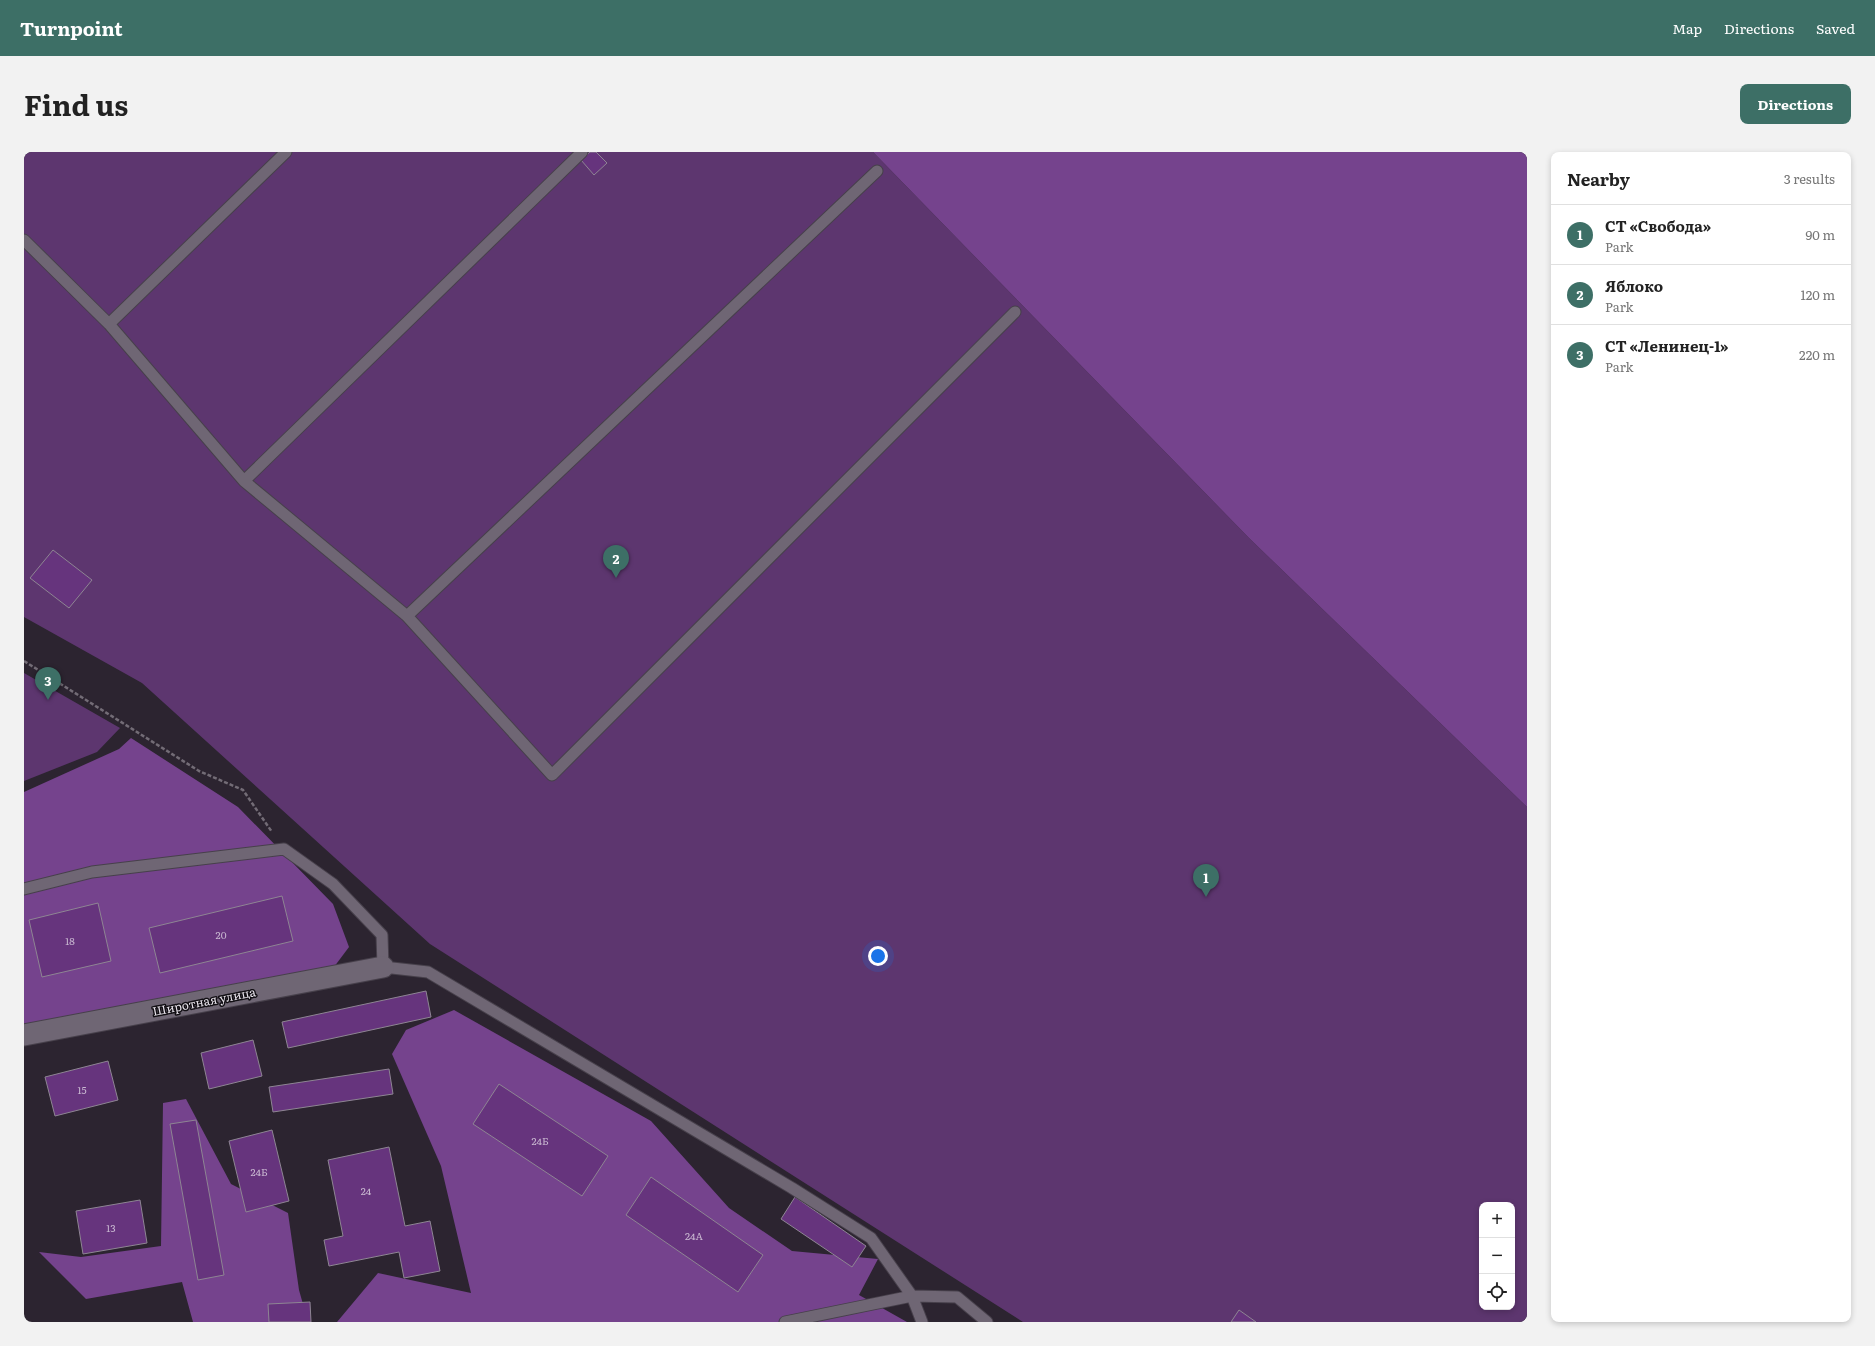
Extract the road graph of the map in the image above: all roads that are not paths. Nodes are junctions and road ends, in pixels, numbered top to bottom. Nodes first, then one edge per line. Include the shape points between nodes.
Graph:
1 (286, 152) edge
2 (582, 152) edge
3 (877, 171) dead end
4 (24, 240) edge
5 (1015, 312) dead end
6 (108, 324) junction
7 (244, 481) junction
8 (407, 616) junction
9 (24, 888) edge
10 (383, 967) junction
11 (24, 1035) edge
12 (912, 1296) junction
13 (785, 1322) edge
14 (922, 1322) edge
15 (987, 1322) edge

1 - 6 lane
2 - 7 lane
3 - 8 lane
4 - 6 lane
5 - 8 lane via 552,775
6 - 7 lane
7 - 8 lane
9 - 10 lane via 92,872 284,849 333,884 382,935
10 - 11 street, Широтная улица
10 - 12 lane via 428,972 792,1188 871,1238
12 - 13 lane
12 - 14 lane
12 - 15 lane via 957,1297

